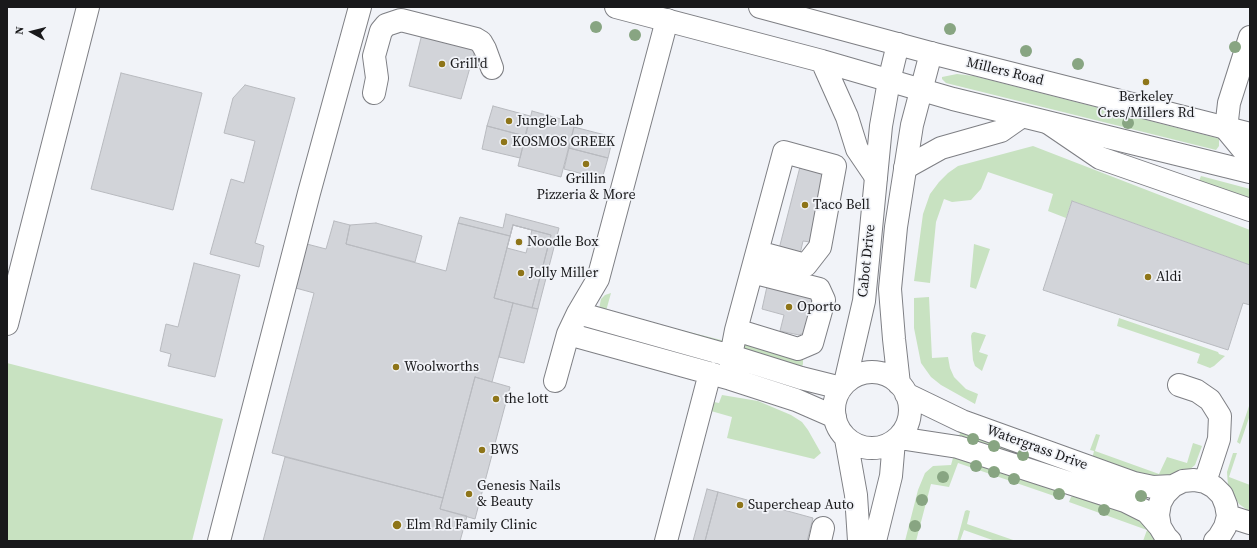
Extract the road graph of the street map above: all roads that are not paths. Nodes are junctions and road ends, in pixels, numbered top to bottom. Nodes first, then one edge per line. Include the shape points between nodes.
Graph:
1 (88, 7) edge
2 (360, 7) edge
3 (616, 7) edge
4 (760, 7) edge
5 (667, 20) junction
6 (1250, 37) edge
7 (898, 44) junction
8 (931, 53) junction
9 (822, 61) junction
10 (492, 68) dead end
11 (889, 81) junction
12 (376, 85) dead end
13 (921, 90) junction
14 (1021, 116) junction
15 (1050, 124) junction
16 (1226, 129) junction
17 (1250, 134) edge
18 (1250, 158) edge
19 (905, 168) junction
20 (1250, 172) edge
21 (876, 177) junction
22 (1250, 210) edge
23 (755, 262) junction
24 (578, 313) junction
25 (7, 324) edge
26 (736, 330) junction
27 (568, 334) junction
28 (731, 356) junction
29 (710, 373) junction
30 (731, 380) junction
31 (555, 381) dead end
32 (1179, 385) dead end
33 (843, 386) junction
34 (903, 389) junction
35 (834, 417) junction
36 (846, 439) junction
37 (897, 439) junction
38 (1205, 482) junction
39 (1173, 486) junction
40 (1228, 516) junction
41 (1250, 523) edge
42 (1166, 537) edge
43 (1222, 540) edge
44 (219, 541) edge
45 (666, 541) edge
46 (859, 541) edge
47 (874, 541) edge

1 - 25 street
2 - 44 street
3 - 5 street
4 - 7 street, Millers Road
5 - 9 street
5 - 24 street via 598,279
6 - 16 street via 1229,103
7 - 8 street, Millers Road
7 - 11 street, Cabot Drive
8 - 13 street, Cabot Drive
8 - 16 street, Millers Road
9 - 11 street
9 - 21 street via 847,117 857,150
10 - 12 street via 485,49 476,39 401,20 386,25 381,31 374,56
11 - 13 street
11 - 21 street, Cabot Drive
13 - 14 street
13 - 19 street, Cabot Drive
14 - 15 street
14 - 19 street via 1001,131 941,148
15 - 20 street
15 - 22 street via 1100,158
16 - 17 street, Millers Road
16 - 18 street
19 - 34 street, Cabot Drive via 890,289 894,339
21 - 33 street, Cabot Drive via 864,301
23 - 23 street via 806,265 820,247 835,166 784,152
23 - 26 street
23 - 26 street via 819,289 824,300 812,342 798,349
24 - 27 street
24 - 28 street
26 - 28 street
27 - 29 street
27 - 31 street
28 - 30 street
28 - 33 street via 801,378
29 - 30 street
29 - 45 street
30 - 35 street via 796,400
32 - 38 street via 1197,391 1210,400 1220,416 1220,439
33 - 34 street via 855,376 867,372 890,377
33 - 35 street via 836,397
34 - 37 street via 910,412 908,422
34 - 39 street, Watergrass Drive via 962,421 1134,483 1153,487
35 - 36 street
36 - 37 street via 855,445 875,448
36 - 46 street via 856,494
37 - 42 street, Watergrass Drive via 958,446 1124,501 1147,512
37 - 47 street via 891,476
38 - 39 street, Watergrass Drive via 1183,481
38 - 40 street via 1222,495
39 - 42 street via 1160,503 1158,515
40 - 41 street
40 - 43 street

